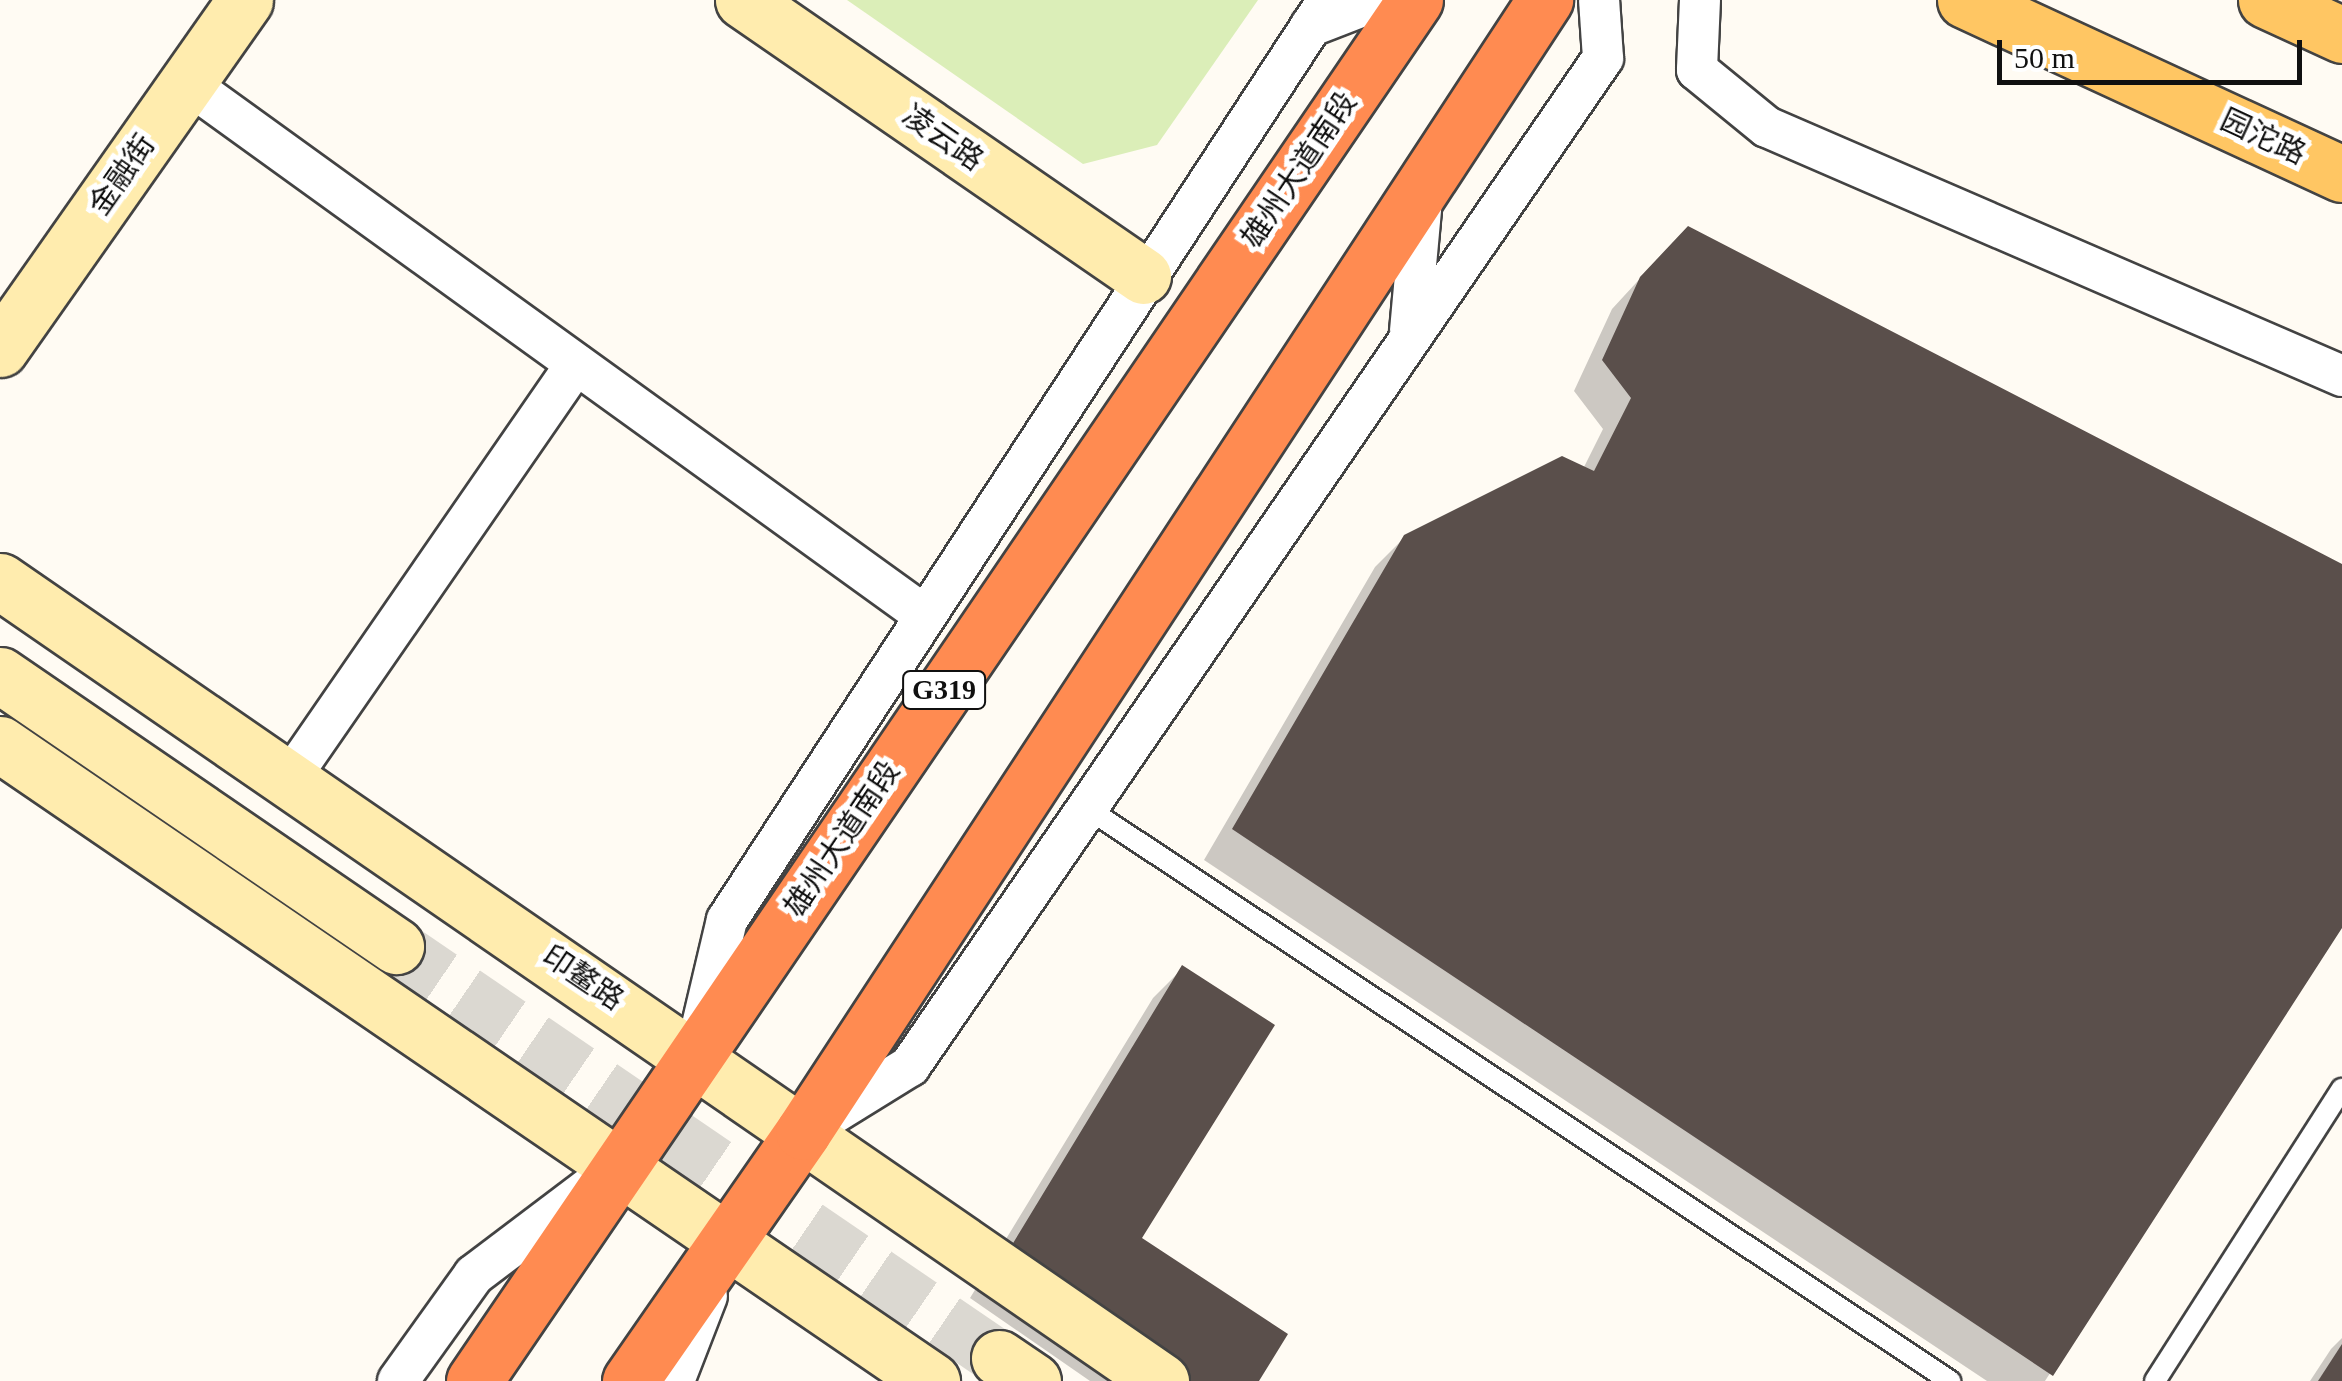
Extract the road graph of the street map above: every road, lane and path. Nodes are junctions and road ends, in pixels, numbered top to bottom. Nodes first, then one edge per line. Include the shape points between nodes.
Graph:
1 (244, 0) edge
2 (744, 0) edge
3 (1378, 0) edge
4 (1415, 0) edge
5 (1545, 0) edge
6 (1598, 0) edge
7 (1700, 0) edge
8 (1966, 0) edge
9 (2266, 0) edge
10 (1319, 13) edge
11 (2342, 35) edge
12 (187, 83) junction
13 (2342, 174) edge
14 (1424, 184) junction
15 (1143, 276) junction
16 (1410, 335) junction
17 (0, 349) edge
18 (576, 364) junction
19 (2342, 376) edge
20 (0, 582) edge
21 (924, 615) junction
22 (0, 676) edge
23 (0, 744) edge
24 (290, 778) junction
25 (1084, 806) junction
26 (396, 946) tunnel mouth
27 (695, 1054) junction
28 (2342, 1088) edge
29 (803, 1132) junction
30 (620, 1165) junction
31 (728, 1242) junction
32 (398, 1381) edge
33 (474, 1381) edge
34 (630, 1381) edge
35 (674, 1381) edge
36 (932, 1381) edge
37 (1160, 1381) edge
38 (1950, 1381) edge
39 (2155, 1381) edge

1 - 12 street, 金融街
2 - 15 street, 凌云路
3 - 10 street
4 - 27 highway, 雄州大道南段 / G319
5 - 14 highway
6 - 16 street via 1603,58
7 - 19 street via 1696,70 1767,127
8 - 13 main road, 园沱路
9 - 11 main road
10 - 15 street
12 - 17 street, 金融街
12 - 18 street
14 - 16 street
14 - 29 highway
15 - 21 street
16 - 25 street
18 - 21 street
18 - 24 street
20 - 24 street, 印鳌路
21 - 27 street via 727,920
22 - 26 street
23 - 30 street
24 - 27 street, 印鳌路
25 - 29 street via 910,1066
25 - 38 lane
27 - 29 street, 印鳌路
27 - 30 highway, 雄州大道南段 / G319
28 - 39 lane
29 - 31 highway
29 - 37 street, 印鳌路
30 - 31 street
30 - 32 street via 474,1275
30 - 33 highway, 雄州大道南段 / G319
31 - 34 highway
31 - 35 street
31 - 36 street

